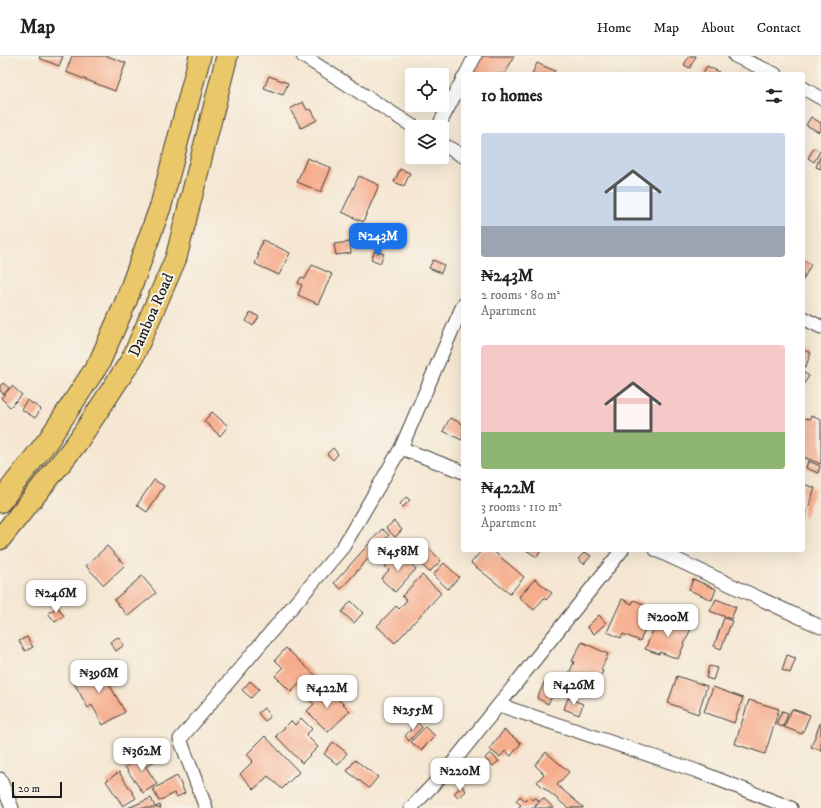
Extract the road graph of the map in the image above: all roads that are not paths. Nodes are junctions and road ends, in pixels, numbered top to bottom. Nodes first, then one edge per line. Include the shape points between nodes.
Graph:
1 (200, 56) edge
2 (227, 56) edge
3 (303, 56) edge
4 (475, 56) edge
5 (735, 56) edge
6 (467, 72) edge
7 (771, 72) edge
8 (461, 83) edge
9 (805, 89) edge
10 (821, 98) edge
11 (442, 120) edge
12 (405, 121) edge
13 (449, 148) edge
14 (461, 155) edge
15 (461, 310) edge
16 (805, 319) edge
17 (821, 327) edge
18 (401, 448) junction
19 (461, 471) edge
20 (0, 502) edge
21 (3, 531) edge
22 (620, 552) edge
23 (660, 552) edge
24 (821, 627) edge
25 (499, 705) junction
26 (0, 779) edge
27 (12, 808) edge
28 (206, 808) edge
29 (411, 808) edge
30 (791, 808) edge

1 - 20 main road, Damboa Road via 161,206 125,304 99,363 49,439
2 - 21 main road, Damboa Road via 176,258 132,358 76,444
3 - 12 street
4 - 6 street
5 - 7 street
8 - 11 street
9 - 10 street
13 - 14 street
15 - 18 street
16 - 17 street
18 - 19 street
18 - 28 street via 343,548 180,739
22 - 25 street
23 - 24 street
25 - 29 street via 447,770
25 - 30 street via 697,772
26 - 27 street

